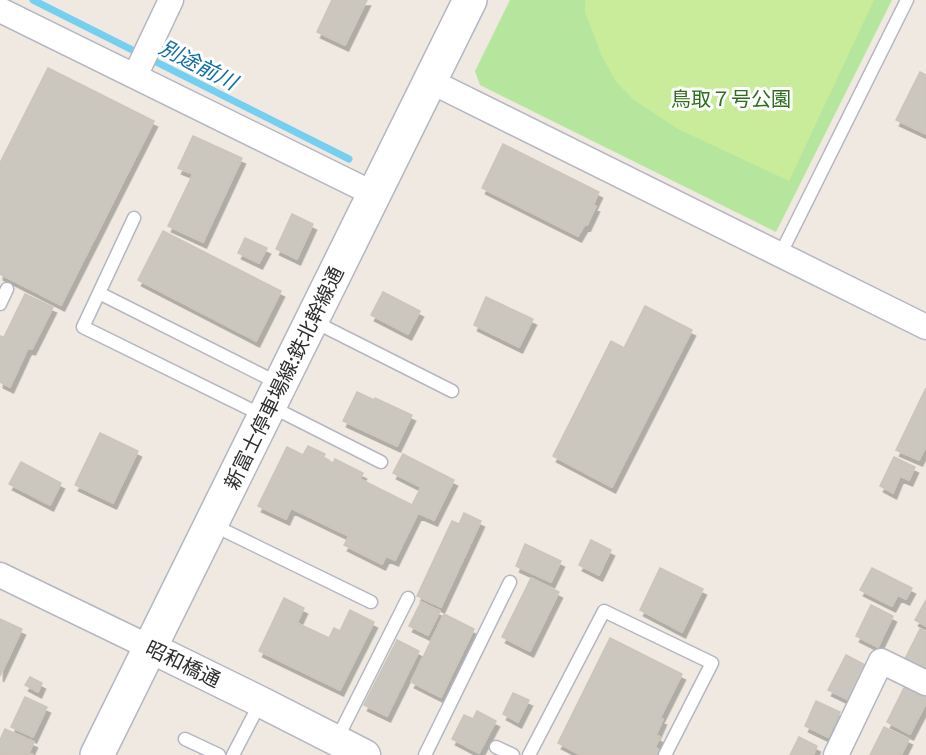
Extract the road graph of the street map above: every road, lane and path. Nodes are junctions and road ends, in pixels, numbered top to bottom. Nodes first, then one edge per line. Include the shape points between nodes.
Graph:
1 (171, 0) edge
2 (470, 0) edge
3 (907, 0) edge
4 (0, 10) edge
5 (135, 76) junction
6 (430, 81) junction
7 (374, 194) junction
8 (134, 218) dead end
9 (780, 255) junction
10 (8, 289) dead end
11 (99, 293) junction
12 (0, 304) edge
13 (312, 321) junction
14 (926, 327) edge
15 (452, 391) dead end
16 (272, 402) junction
17 (381, 462) dead end
18 (212, 524) junction
19 (0, 575) edge
20 (510, 582) dead end
21 (408, 597) dead end
22 (371, 602) dead end
23 (151, 648) junction
24 (926, 683) edge
25 (261, 702) junction
26 (185, 740) dead end
27 (336, 741) junction
28 (496, 747) dead end
29 (97, 755) edge
30 (219, 755) edge
31 (233, 755) edge
32 (365, 755) edge
33 (425, 755) edge
34 (513, 755) edge
35 (529, 755) edge
36 (665, 755) edge
37 (836, 755) edge

1 - 5 street
2 - 6 main road, 新富士停車場線:鉄北幹線通
3 - 9 lane
4 - 5 street
5 - 7 street
6 - 7 main road, 新富士停車場線:鉄北幹線通
6 - 9 street
7 - 13 main road, 新富士停車場線:鉄北幹線通
8 - 11 lane
9 - 14 street
10 - 12 lane
11 - 16 lane
11 - 16 lane via 83,327
13 - 15 lane
13 - 16 main road, 新富士停車場線:鉄北幹線通
16 - 17 lane
16 - 18 main road, 新富士停車場線:鉄北幹線通
18 - 22 lane
18 - 23 main road, 新富士停車場線:鉄北幹線通
19 - 23 street, 昭和橋通
20 - 33 lane
21 - 27 lane
23 - 25 street, 昭和橋通
23 - 29 main road, 新富士停車場線:鉄北幹線通
24 - 37 street via 881,661
25 - 27 street, 昭和橋通
25 - 31 lane
26 - 30 lane
27 - 32 street, 昭和橋通
28 - 34 lane
35 - 36 lane via 604,611 712,663

